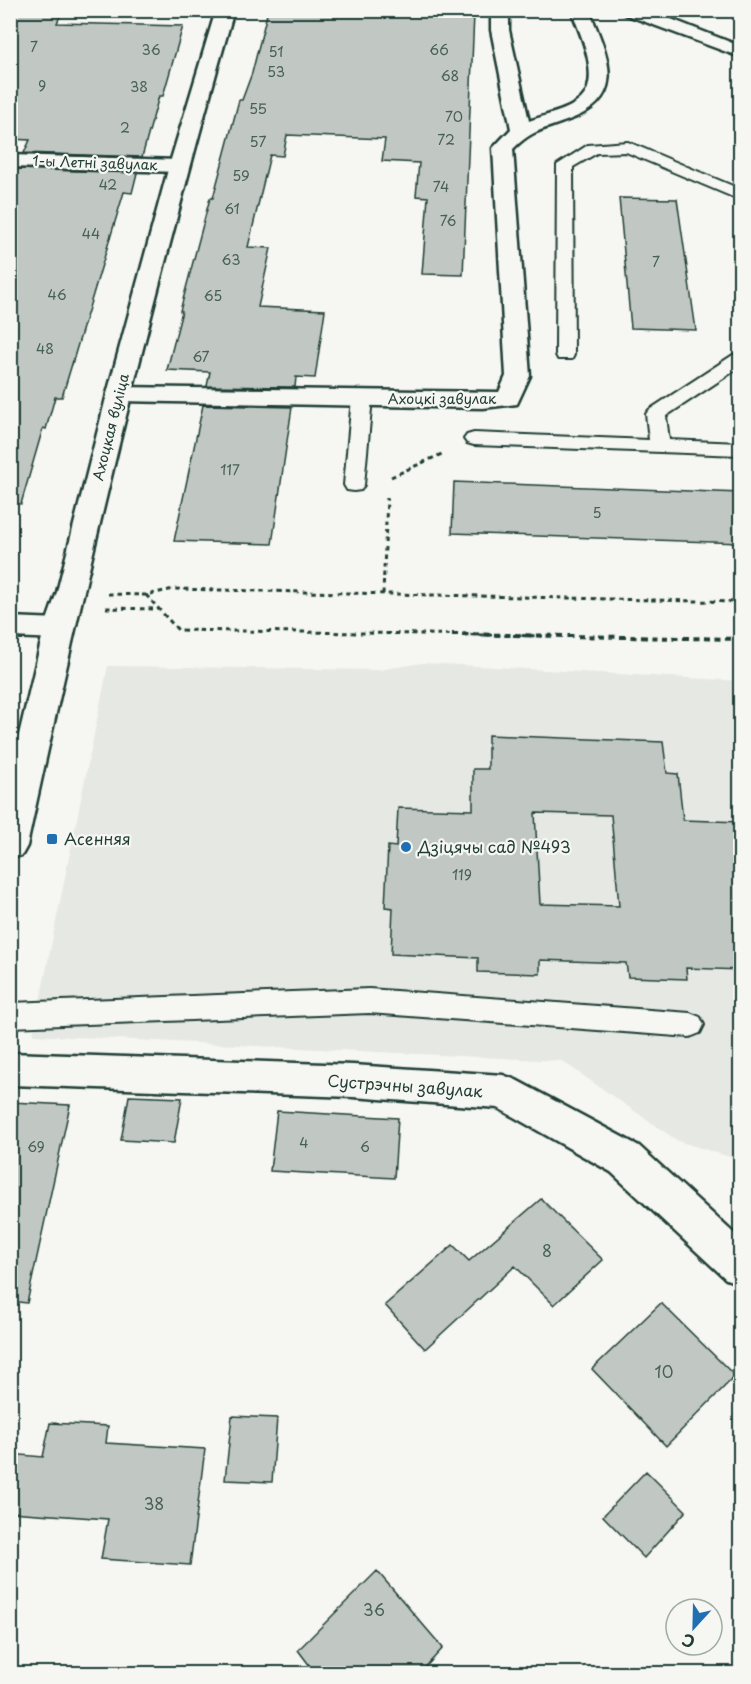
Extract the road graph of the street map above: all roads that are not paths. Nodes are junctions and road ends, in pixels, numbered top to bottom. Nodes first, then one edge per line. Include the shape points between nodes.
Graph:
1 (225, 10) edge
2 (500, 10) edge
3 (580, 10) edge
4 (630, 10) edge
5 (741, 52) edge
6 (521, 130) junction
7 (10, 161) edge
8 (179, 166) junction
9 (741, 195) edge
10 (565, 355) dead end
11 (741, 359) edge
12 (119, 394) junction
13 (362, 398) junction
14 (474, 439) road end
15 (660, 446) junction
16 (741, 449) edge
17 (354, 484) dead end
18 (63, 617) junction
19 (10, 627) edge
20 (10, 846) edge
21 (10, 1016) edge
22 (690, 1025) dead end
23 (10, 1069) edge
24 (741, 1265) edge

1 - 8 street, Ахоцкая вуліца
2 - 6 street via 500,30
3 - 6 street via 598,56 597,91 589,103
4 - 5 street
6 - 13 street, Ахоцкі завулак via 502,148 518,376 508,399
7 - 8 street, 1-ы Летні завулак
8 - 12 street, Ахоцкая вуліца
9 - 10 lane via 628,147 594,148 565,165
11 - 15 lane via 656,414
12 - 13 street, Ахоцкі завулак
12 - 18 street, Ахоцкая вуліца
13 - 17 lane
14 - 15 lane
15 - 16 lane
18 - 19 street
18 - 20 street, Ахоцкая вуліца
21 - 22 lane via 369,1001
23 - 24 street, Сустрэчны завулак via 503,1092 625,1159

